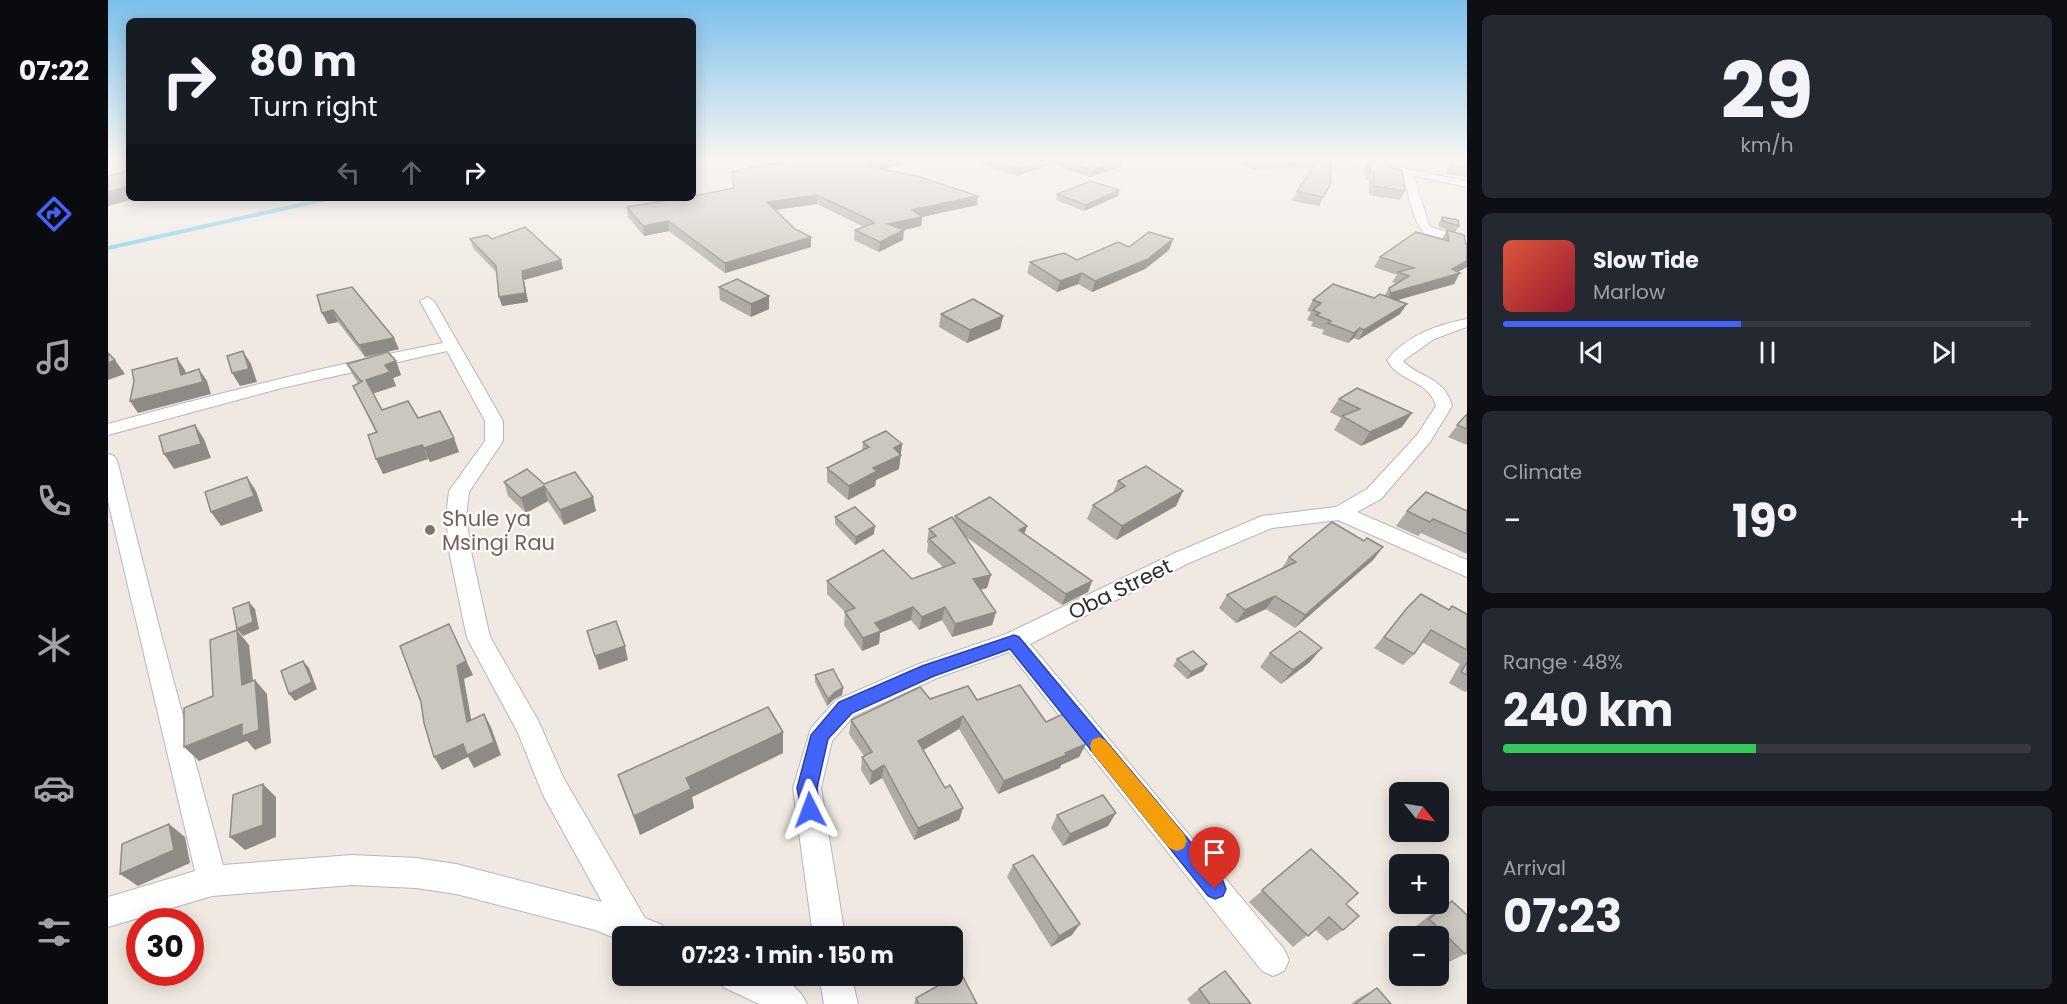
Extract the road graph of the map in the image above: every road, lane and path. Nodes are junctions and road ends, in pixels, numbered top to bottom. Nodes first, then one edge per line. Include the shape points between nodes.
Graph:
1 (1417, 207) edge
2 (1467, 241) edge
3 (427, 301) dead end
4 (1467, 323) edge
5 (451, 346) junction
6 (108, 430) edge
7 (108, 460) edge
8 (1340, 513) junction
9 (1467, 569) edge
10 (1014, 641) junction
11 (212, 881) junction
12 (108, 912) edge
13 (621, 926) edge
14 (638, 926) edge
15 (828, 926) edge
16 (1273, 960) dead end
17 (756, 986) edge
18 (838, 986) edge
19 (790, 1004) edge
20 (840, 1004) edge

1 - 2 street via 1419,220 1429,231
3 - 5 street
4 - 8 street, Oba Street via 1452,325 1395,360 1398,366 1437,389 1443,395 1444,406 1424,438 1374,494
5 - 6 street via 219,398
5 - 14 street via 494,421 494,441 459,491 456,517 479,638 529,728 570,817
7 - 11 street
8 - 9 street
8 - 10 street, Oba Street via 1269,521 1182,558
10 - 15 street, Oba Street via 928,671 845,708 820,735 807,788
10 - 16 street
11 - 12 street
11 - 13 street via 352,870 416,873 456,879
17 - 19 street
18 - 20 street

